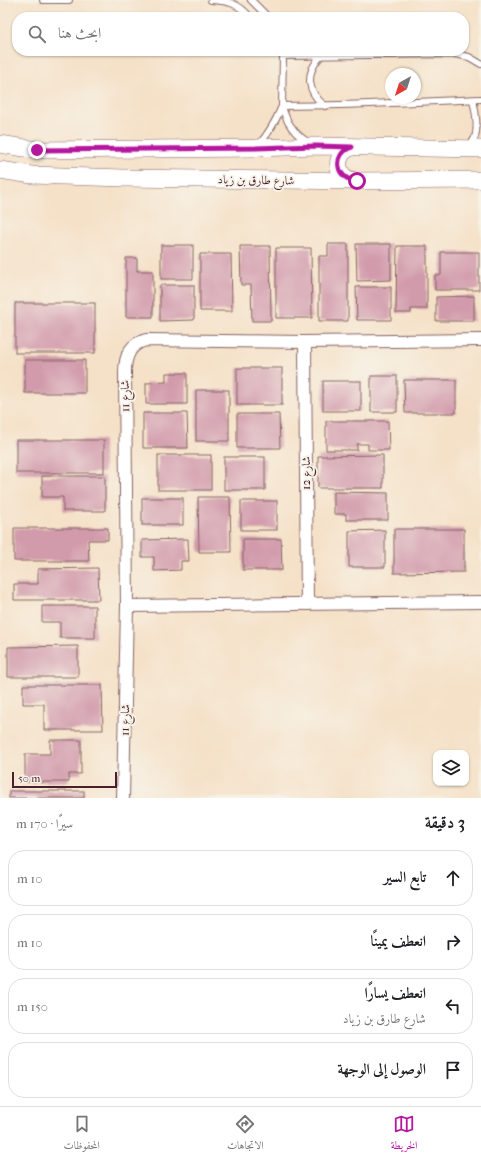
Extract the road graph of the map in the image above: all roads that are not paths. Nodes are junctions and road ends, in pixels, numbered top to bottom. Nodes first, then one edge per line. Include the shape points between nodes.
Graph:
1 (43, 0) edge
2 (69, 0) edge
3 (213, 0) edge
4 (251, 0) edge
5 (246, 12) edge
6 (263, 12) edge
7 (282, 56) edge
8 (321, 56) edge
9 (464, 56) edge
10 (481, 64) edge
11 (481, 99) edge
12 (473, 100) junction
13 (282, 106) junction
14 (325, 106) junction
15 (0, 144) edge
16 (316, 146) junction
17 (352, 147) junction
18 (256, 148) junction
19 (481, 149) edge
20 (460, 150) junction
21 (0, 170) edge
22 (481, 180) edge
23 (357, 181) junction
24 (481, 340) edge
25 (305, 342) junction
26 (481, 602) edge
27 (307, 604) junction
28 (127, 606) junction
29 (123, 798) edge

1 - 2 lane
3 - 5 lane via 232,3
4 - 6 lane
7 - 13 lane
8 - 14 lane via 312,69 310,86 318,101
9 - 10 lane
11 - 12 lane
12 - 14 lane
12 - 20 lane via 479,129 477,139
13 - 14 lane
13 - 16 lane via 291,127 302,139
13 - 18 lane via 267,136
15 - 18 main road via 37,150
16 - 17 main road
16 - 18 main road
17 - 20 main road
17 - 23 main road via 342,153 338,164 345,178
19 - 20 main road
21 - 23 main road, شارع طارق بن زياد via 32,175 123,178
22 - 23 main road, شارع طارق بن زياد
24 - 25 street, شارع 11
25 - 27 street, شارع 12
25 - 28 street, شارع 11 via 146,340 135,344 129,352 124,372
26 - 27 street
27 - 28 street
28 - 29 street, شارع 11

